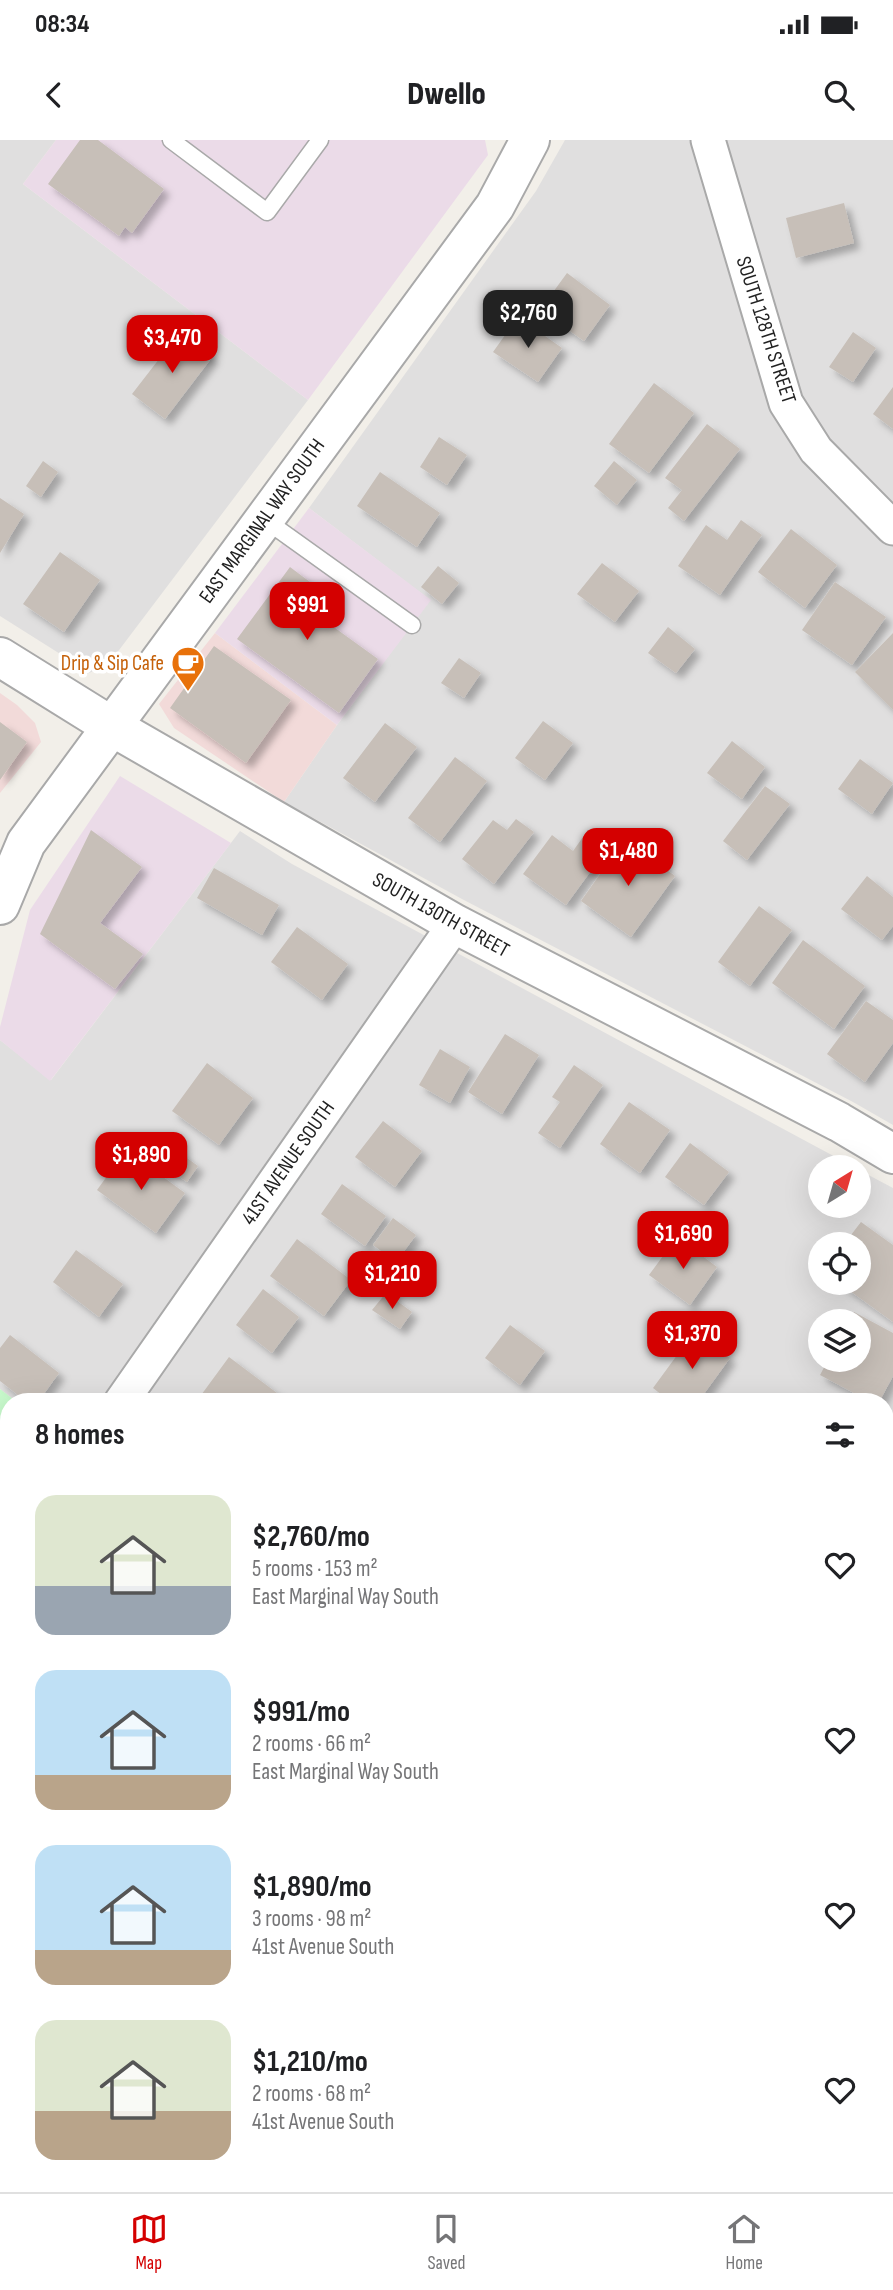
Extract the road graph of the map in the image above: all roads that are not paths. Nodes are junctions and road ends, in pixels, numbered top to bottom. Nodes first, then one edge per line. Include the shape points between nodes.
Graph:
1 (171, 140) edge
2 (320, 140) edge
3 (530, 140) edge
4 (708, 140) edge
5 (264, 519) junction
6 (893, 528) edge
7 (412, 625) dead end
8 (0, 657) edge
9 (111, 726) junction
10 (13, 855) edge
11 (0, 905) edge
12 (454, 924) junction
13 (893, 1154) edge
14 (127, 1393) edge

1 - 2 lane via 267,212
3 - 5 street, EAST MARGINAL WAY SOUTH via 495,206
4 - 6 street, SOUTH 128TH STREET via 786,403 816,450
5 - 7 lane
5 - 9 street, EAST MARGINAL WAY SOUTH
8 - 9 street, SOUTH 130TH STREET
9 - 10 street, EAST MARGINAL WAY SOUTH
9 - 12 street, SOUTH 130TH STREET
10 - 11 street, EAST MARGINAL WAY SOUTH
12 - 13 street, SOUTH 130TH STREET
12 - 14 street, 41ST AVENUE SOUTH

